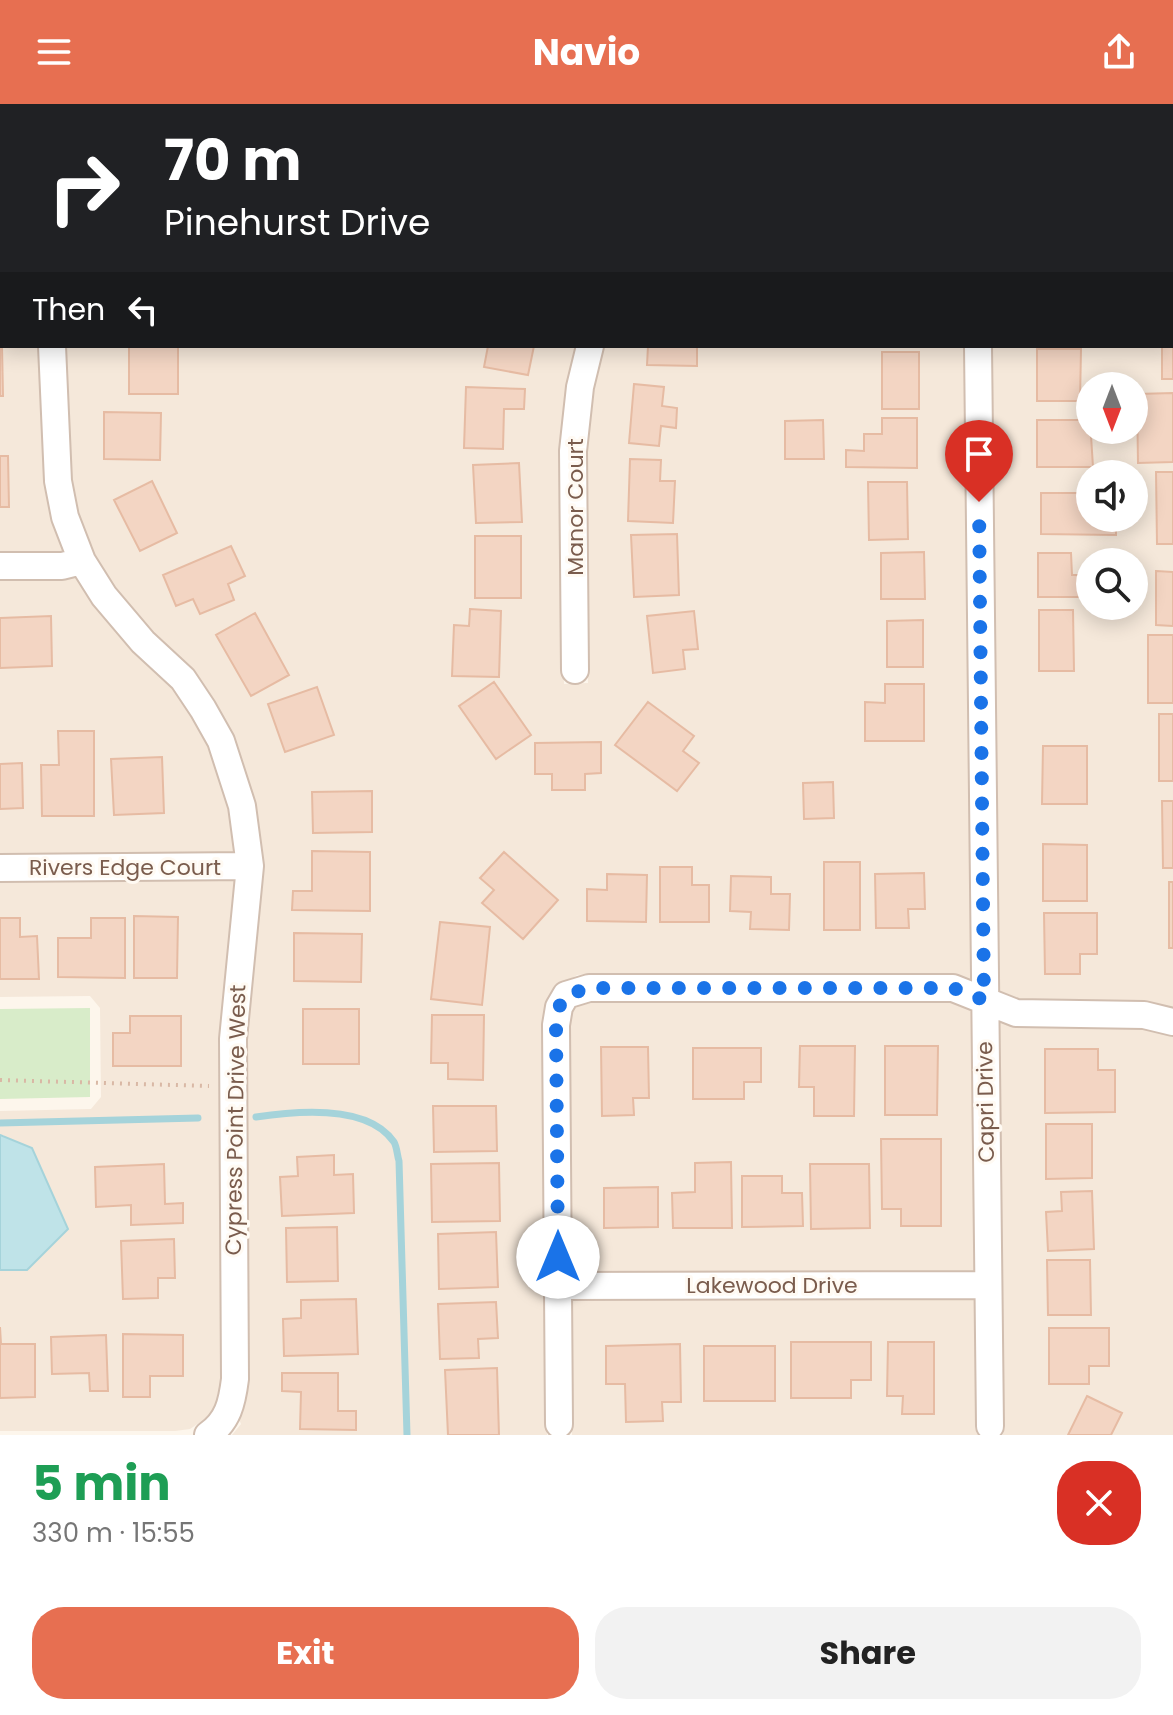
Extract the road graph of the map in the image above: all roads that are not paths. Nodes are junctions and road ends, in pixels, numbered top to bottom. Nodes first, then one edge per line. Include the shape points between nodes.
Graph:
1 (52, 348) edge
2 (590, 348) edge
3 (978, 348) edge
4 (82, 561) junction
5 (0, 566) edge
6 (575, 670) dead end
7 (250, 866) junction
8 (0, 868) edge
9 (984, 1000) junction
10 (1173, 1022) edge
11 (987, 1285) junction
12 (558, 1286) junction
13 (559, 1424) dead end
14 (990, 1426) dead end
15 (216, 1428) edge

1 - 4 street, Cypress Point Drive West via 58,481
2 - 6 street, Manor Court via 573,451
3 - 9 street, Capri Drive
4 - 5 street
4 - 7 street, Cypress Point Drive West via 143,642 183,679 221,741 242,806
7 - 8 street, Rivers Edge Court
7 - 15 street, Cypress Point Drive West via 231,1086 235,1379 233,1400
9 - 10 street via 1016,1013 1144,1015
9 - 11 street, Capri Drive
9 - 12 street via 953,988 589,988 566,995 556,1025
11 - 12 street, Lakewood Drive
11 - 14 street, Capri Drive
12 - 13 street

